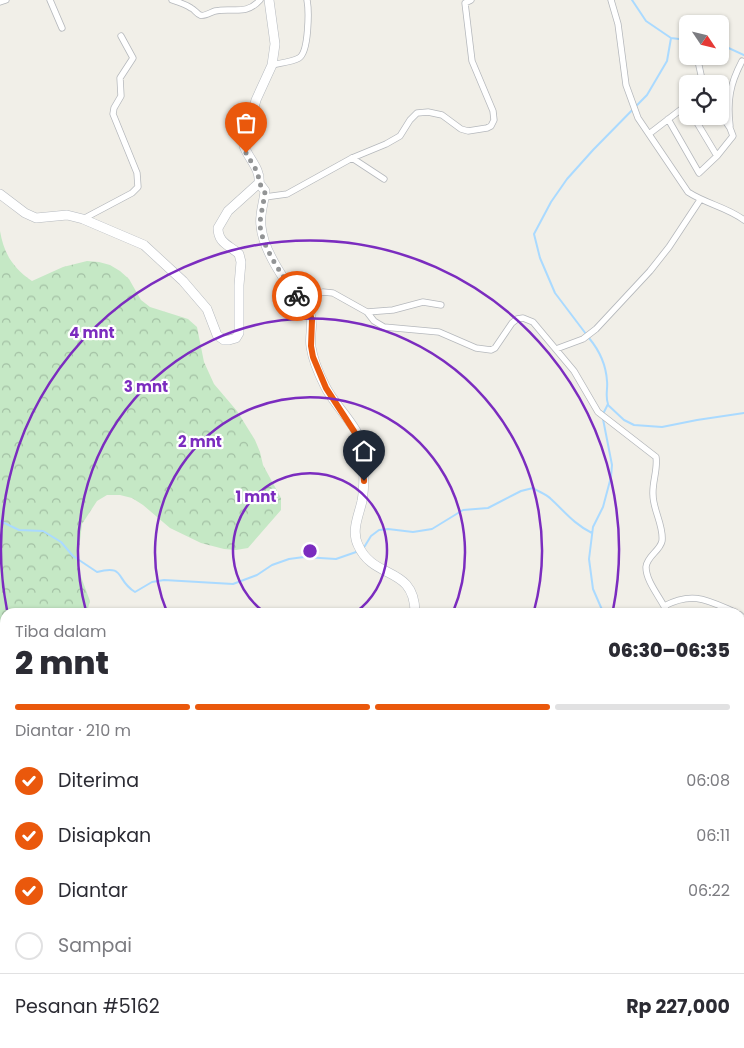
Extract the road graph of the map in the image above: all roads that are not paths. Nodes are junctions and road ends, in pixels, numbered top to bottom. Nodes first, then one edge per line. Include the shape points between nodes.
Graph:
1 (6, 0) edge
2 (50, 0) edge
3 (172, 0) edge
4 (260, 0) edge
5 (269, 0) edge
6 (307, 0) edge
7 (611, 0) edge
8 (466, 1) edge
9 (0, 2) edge
10 (62, 28) dead end
11 (121, 36) dead end
12 (742, 61) dead end
13 (272, 64) junction
14 (679, 111) edge
15 (668, 119) junction
16 (698, 125) edge
17 (728, 125) edge
18 (730, 128) junction
19 (649, 134) junction
20 (717, 156) junction
21 (352, 158) junction
22 (384, 179) dead end
23 (259, 183) junction
24 (0, 194) edge
25 (265, 196) junction
26 (700, 200) junction
27 (83, 219) junction
28 (744, 220) edge
29 (298, 298) junction
30 (440, 304) dead end
31 (367, 312) junction
32 (556, 349) junction
33 (664, 606) joint
34 (415, 608) edge
35 (724, 608) edge

1 - 9 street
2 - 10 street
3 - 4 street via 204,16 217,10 249,8
5 - 13 main road via 275,44
6 - 13 street via 308,22 303,54 299,58
7 - 19 street via 618,24 626,85 638,118
8 - 21 street via 472,61 493,110 491,126 468,131 442,114 417,113 400,136
11 - 27 street via 133,58 120,78 121,96 112,114 137,173 138,187
12 - 18 street via 730,88
13 - 23 main road via 256,100 244,146 258,173
14 - 15 street
15 - 19 street
15 - 20 street via 699,172
16 - 20 street
17 - 18 street
18 - 20 street via 732,136
19 - 26 street via 680,182
21 - 22 street
21 - 25 street via 287,194
23 - 25 main road
23 - 27 main road via 228,211 218,228 223,244 239,254 241,262 239,333 229,340 217,335 208,310 152,251
24 - 27 main road via 36,218 67,215
25 - 29 main road via 260,224 262,235
26 - 28 street
26 - 32 street via 650,271 596,328 583,339
29 - 31 street via 333,293
29 - 34 main road via 312,320 313,357 326,388 361,442 364,481 354,532 357,544 376,567 406,583 413,595
30 - 31 street via 423,302 393,310
31 - 32 street via 374,322 384,327 439,332 476,348 491,350 499,345 512,323 523,318 533,322
32 - 33 street via 574,371 598,412 656,457 653,495 662,535 659,549 646,569
33 - 35 street via 692,597

